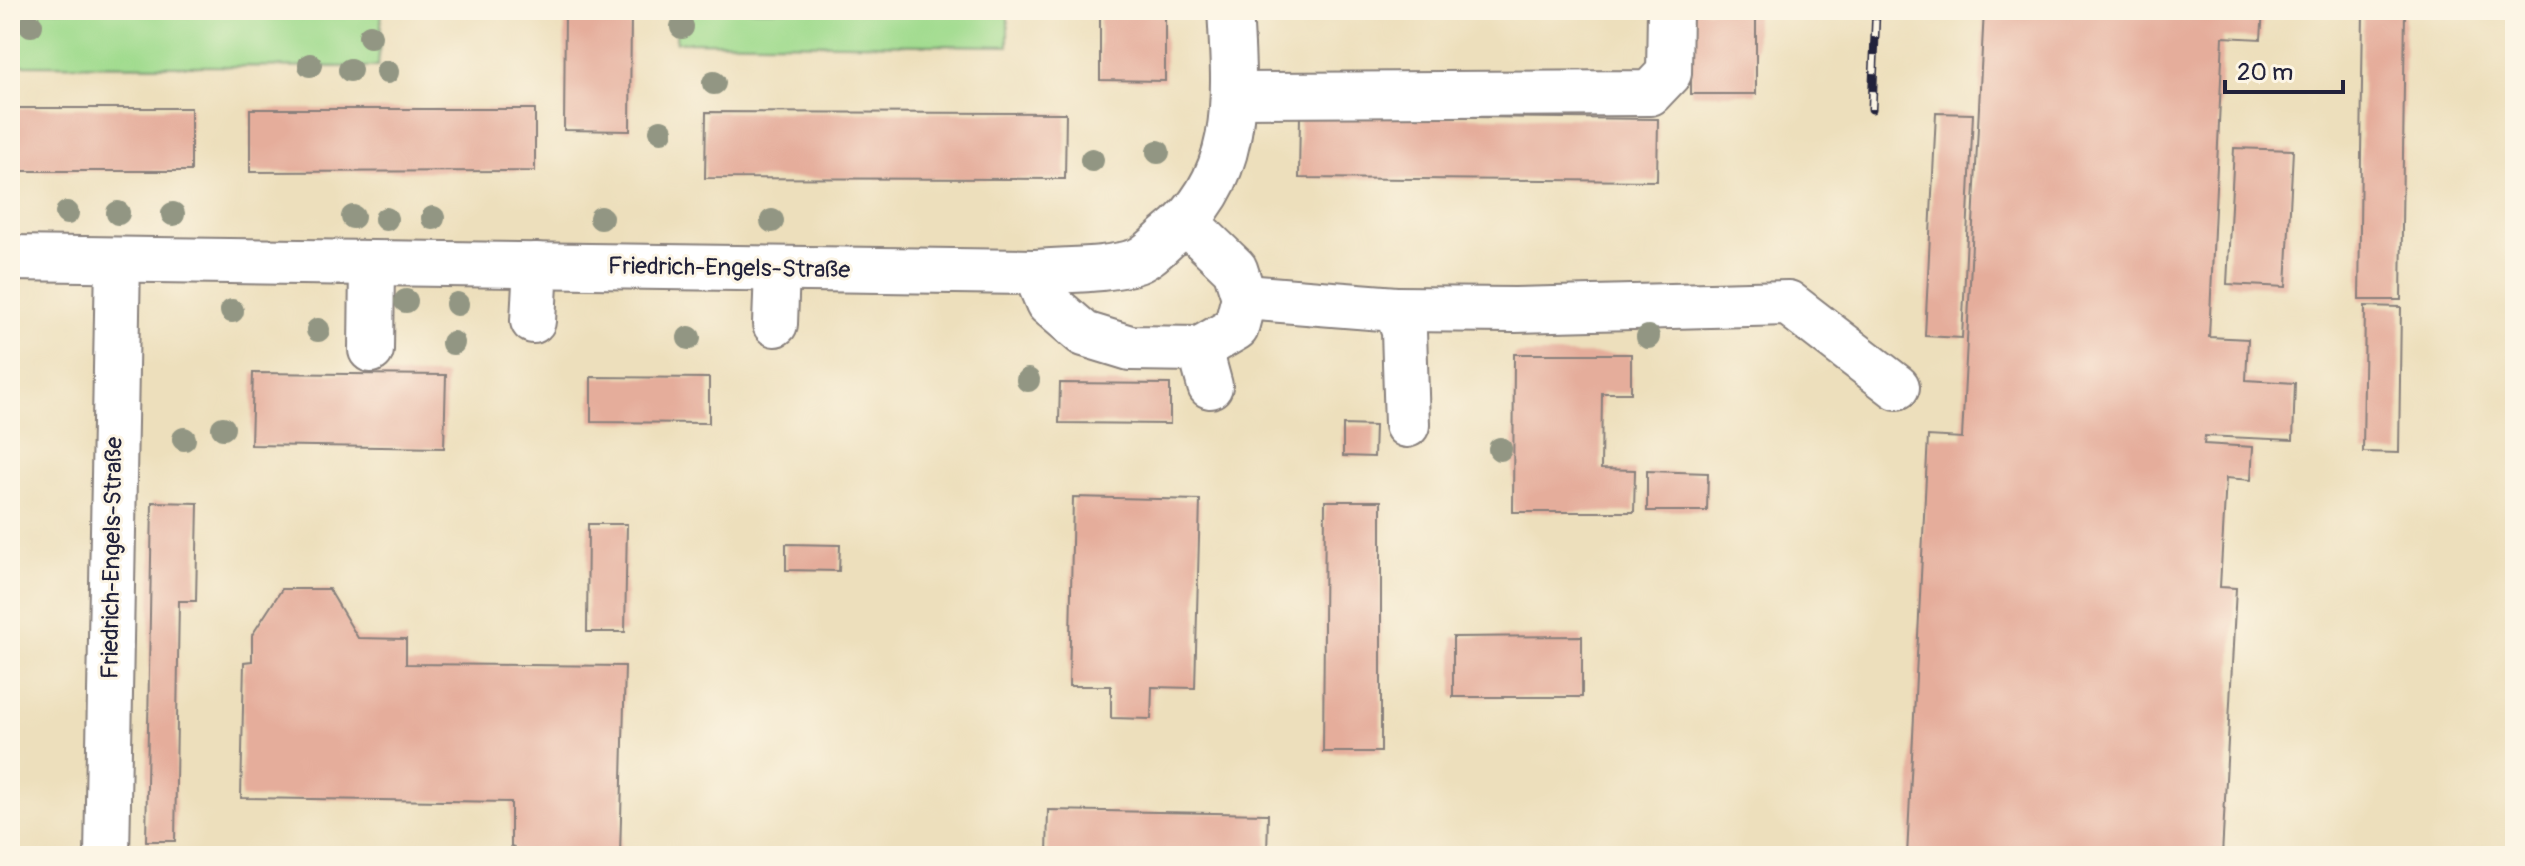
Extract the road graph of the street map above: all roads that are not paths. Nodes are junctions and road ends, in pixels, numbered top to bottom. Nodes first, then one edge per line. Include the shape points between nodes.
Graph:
1 (1230, 10) edge
2 (1670, 10) edge
3 (1236, 95) junction
4 (1187, 223) junction
5 (10, 258) edge
6 (118, 260) junction
7 (372, 264) junction
8 (536, 265) junction
9 (777, 269) junction
10 (1035, 272) junction
11 (1244, 297) junction
12 (1396, 309) junction
13 (533, 321) dead end
14 (775, 324) dead end
15 (371, 350) dead end
16 (1897, 387) dead end
17 (1407, 425) dead end
18 (107, 856) edge

1 - 3 street, Friedrich-Engels-Straße
2 - 3 street via 1669,73 1650,93
3 - 4 street, Friedrich-Engels-Straße via 1230,137 1214,181
4 - 10 street, Friedrich-Engels-Straße via 1136,262
4 - 11 street via 1235,269
5 - 6 street, Friedrich-Engels-Straße
6 - 7 street, Friedrich-Engels-Straße
6 - 18 street, Friedrich-Engels-Straße
7 - 8 street, Friedrich-Engels-Straße
7 - 15 street
8 - 9 street, Friedrich-Engels-Straße
8 - 13 street
9 - 10 street, Friedrich-Engels-Straße
9 - 14 street
10 - 11 street via 1048,303 1084,334 1205,367 1236,328
11 - 12 street
12 - 16 street via 1788,303
12 - 17 street via 1404,331

